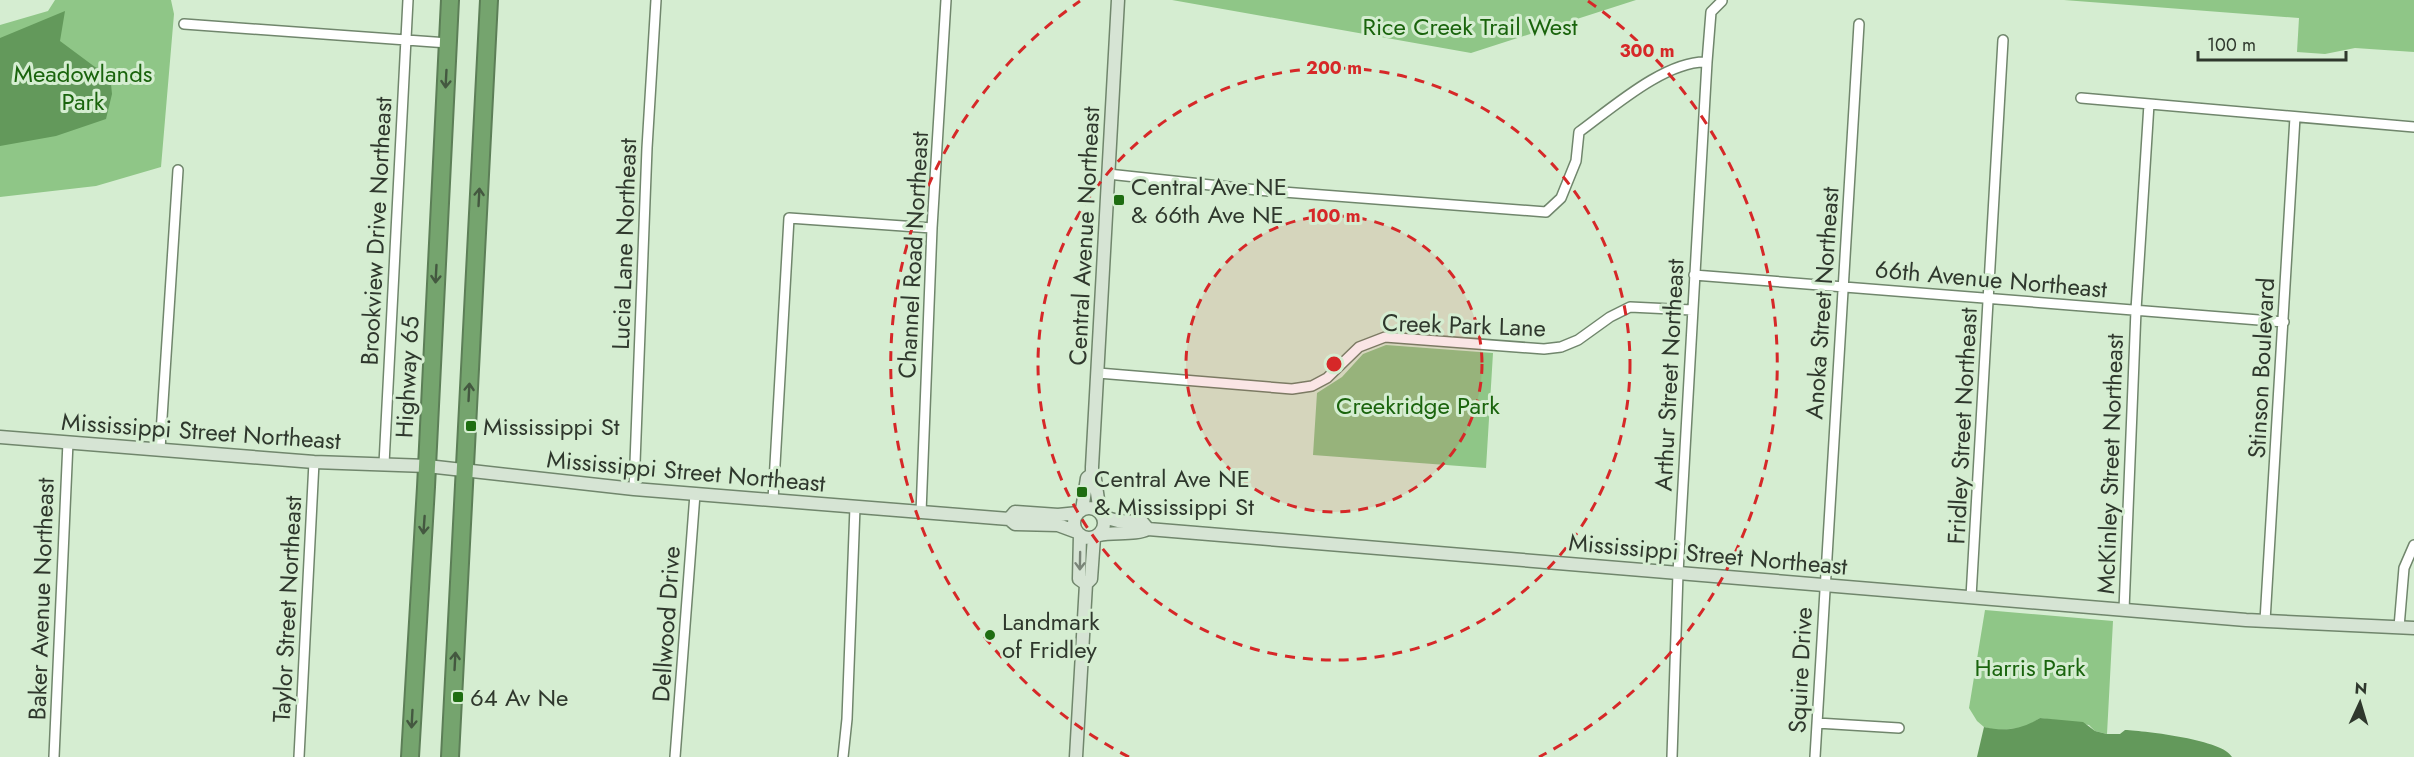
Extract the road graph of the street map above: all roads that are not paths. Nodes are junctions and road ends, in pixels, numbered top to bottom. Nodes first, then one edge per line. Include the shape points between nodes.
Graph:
1 (408, 0) edge
2 (450, 0) edge
3 (489, 0) edge
4 (656, 0) edge
5 (946, 0) edge
6 (1118, 0) edge
7 (1722, 1) edge
8 (184, 24) dead end
9 (1859, 24) dead end
10 (406, 40) junction
11 (2003, 40) dead end
12 (448, 43) junction
13 (1707, 62) junction
14 (2081, 98) dead end
15 (2150, 104) junction
16 (2295, 117) junction
17 (2414, 127) edge
18 (178, 170) dead end
19 (1108, 174) junction
20 (932, 228) junction
21 (1694, 275) junction
22 (1842, 286) junction
23 (1989, 297) junction
24 (1692, 310) junction
25 (2136, 310) junction
26 (2284, 322) junction
27 (1098, 373) junction
28 (0, 437) edge
29 (68, 442) junction
30 (160, 449) junction
31 (314, 462) junction
32 (384, 464) junction
33 (427, 466) junction
34 (465, 471) junction
35 (1092, 474) junction
36 (634, 489) junction
37 (695, 494) junction
38 (773, 500) junction
39 (855, 507) junction
40 (1080, 512) junction
41 (921, 513) junction
42 (1101, 515) junction
43 (1009, 519) junction
44 (1148, 529) junction
45 (1078, 533) junction
46 (1096, 536) junction
47 (2414, 545) edge
48 (1678, 573) junction
49 (1086, 584) junction
50 (1824, 585) junction
51 (1971, 597) junction
52 (2124, 610) junction
53 (2265, 621) junction
54 (2399, 627) junction
55 (2414, 628) edge
56 (1817, 723) junction
57 (1899, 728) dead end
58 (54, 757) edge
59 (299, 757) edge
60 (410, 757) edge
61 (450, 757) edge
62 (675, 757) edge
63 (843, 757) edge
64 (1076, 757) edge
65 (1672, 757) edge
66 (1815, 757) edge

1 - 10 street, Brookview Drive Northeast
2 - 12 highway, Highway 65
34 -> 3 highway
4 - 36 street, Lucia Lane Northeast
5 - 20 street, Channel Road Northeast
6 - 19 street, Central Avenue Northeast
7 - 13 street, Arthur Street Northeast via 1711,12
8 - 10 street
9 - 22 street, Anoka Street Northeast
10 - 12 street
10 - 32 street, Brookview Drive Northeast
11 - 23 street, Fridley Street Northeast
12 -> 33 highway, Highway 65
13 - 19 street via 1695,61 1668,70 1579,132 1576,161 1561,198 1546,212 1257,190
13 - 21 street, Arthur Street Northeast
14 - 15 street
15 - 16 street
15 - 25 street, McKinley Street Northeast
16 - 17 street
16 - 26 street, Stinson Boulevard
18 - 30 street
19 - 27 street, Central Avenue Northeast
20 - 38 street via 789,218
20 - 41 street, Channel Road Northeast
21 - 22 street, 66th Avenue Northeast
21 - 24 street, Arthur Street Northeast
22 - 23 street, 66th Avenue Northeast
22 - 50 street, Anoka Street Northeast
23 - 25 street, 66th Avenue Northeast
23 - 51 street, Fridley Street Northeast
24 - 27 street, Creek Park Lane via 1630,307 1578,340 1544,349 1385,337 1359,347 1327,378 1293,389
24 - 48 street, Arthur Street Northeast
25 - 26 street, 66th Avenue Northeast
25 - 52 street, McKinley Street Northeast
26 - 53 street, Stinson Boulevard
27 - 35 street, Central Avenue Northeast
28 - 29 street, Mississippi Street Northeast
29 - 30 street, Mississippi Street Northeast
29 - 58 street, Baker Avenue Northeast
30 - 31 street, Mississippi Street Northeast
31 - 32 street, Mississippi Street Northeast
31 - 59 street, Taylor Street Northeast
32 - 33 street, Mississippi Street Northeast
33 - 34 street, Mississippi Street Northeast
33 -> 60 highway, Highway 65
34 - 36 street, Mississippi Street Northeast
61 -> 34 highway
35 - 40 street, Central Avenue Northeast via 1087,478
35 - 42 street, Central Avenue Northeast
36 - 37 street, Mississippi Street Northeast
37 - 38 street, Mississippi Street Northeast
37 - 62 street, Dellwood Drive
38 - 39 street, Mississippi Street Northeast
39 - 41 street, Mississippi Street Northeast
39 - 63 street
40 - 42 street via 1091,508
40 - 43 street, Mississippi Street Northeast via 1015,512
40 - 45 street via 1074,522
41 - 43 street, Mississippi Street Northeast
42 - 44 street, Mississippi Street Northeast via 1118,521 1142,522
42 - 46 street via 1104,527
43 - 45 street, Mississippi Street Northeast via 1015,524 1058,525
44 - 46 street, Mississippi Street Northeast via 1140,534 1117,532
44 - 48 street, Mississippi Street Northeast
45 - 46 street
45 -> 49 street via 1079,579
46 - 49 street via 1091,579
47 - 54 street via 2404,568
48 - 50 street, Mississippi Street Northeast
48 - 65 street, Arthur Street Northeast
49 - 64 street
50 - 51 street, Mississippi Street Northeast
50 - 56 street, Squire Drive
51 - 52 street, Mississippi Street Northeast
52 - 53 street, Mississippi Street Northeast
53 - 54 street, Mississippi Street Northeast
54 - 55 street, Mississippi Street Northeast
56 - 57 street
56 - 66 street, Squire Drive

